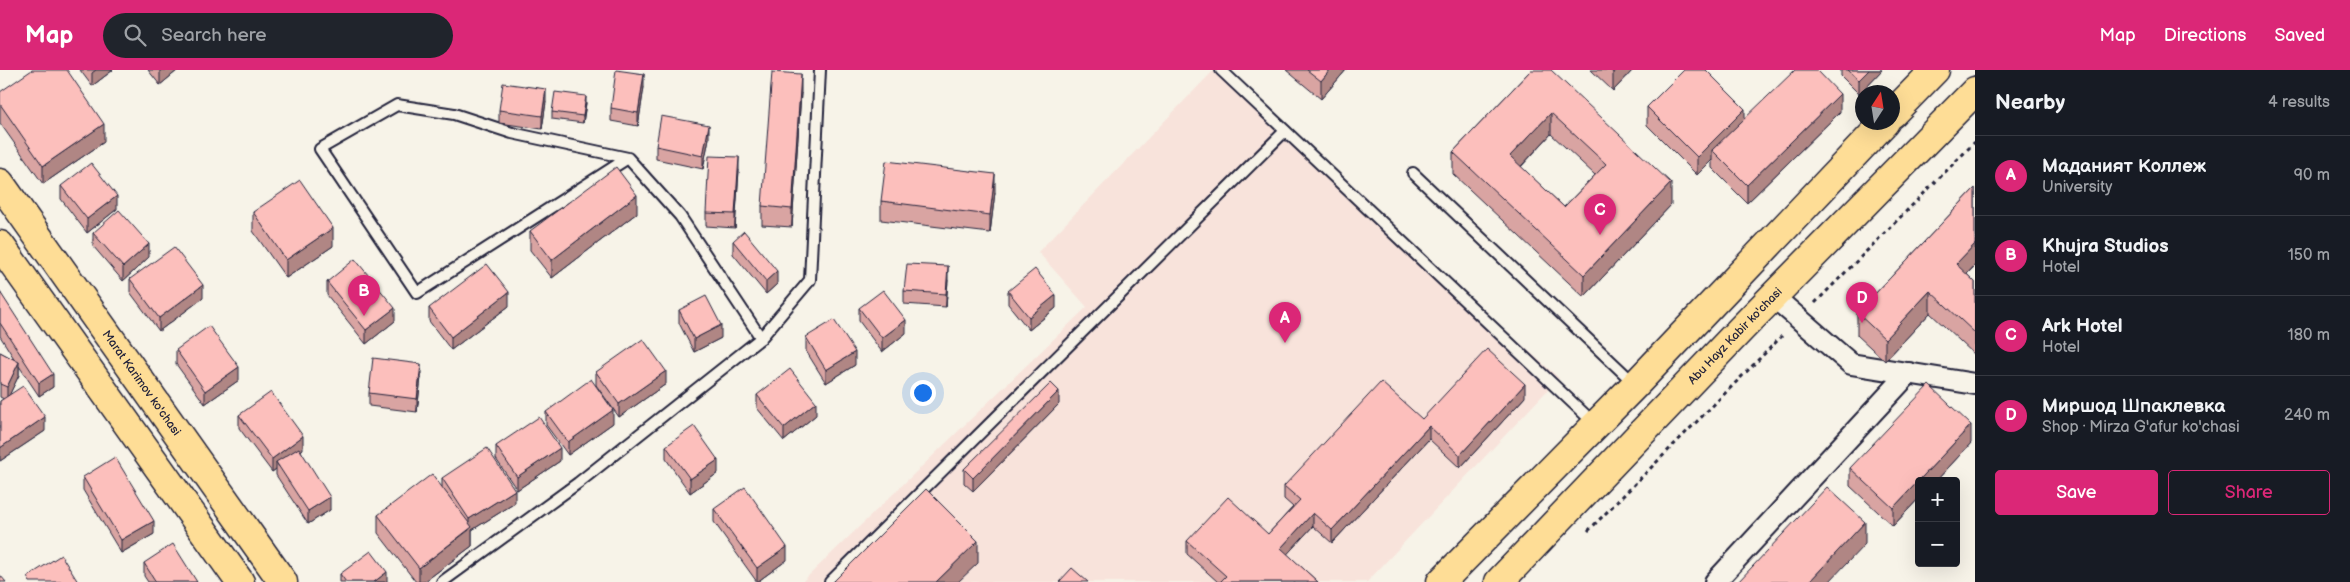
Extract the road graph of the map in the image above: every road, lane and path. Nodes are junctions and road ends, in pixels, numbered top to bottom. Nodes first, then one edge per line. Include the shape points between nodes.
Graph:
1 (820, 70) edge
2 (1221, 70) edge
3 (1935, 70) edge
4 (1975, 91) edge
5 (1900, 106) edge
6 (1877, 130) edge
7 (1286, 131) junction
8 (1975, 142) edge
9 (628, 158) junction
10 (1413, 173) dead end
11 (0, 183) edge
12 (0, 245) edge
13 (1774, 297) junction
14 (1800, 318) junction
15 (761, 338) junction
16 (1909, 373) junction
17 (1975, 384) edge
18 (1635, 385) junction
19 (1596, 425) junction
20 (1586, 533) dead end
21 (240, 582) edge
22 (282, 582) edge
23 (442, 582) edge
24 (830, 582) edge
25 (1441, 582) edge
26 (1499, 582) edge
27 (1715, 582) edge

1 - 15 lane via 810,280
2 - 7 lane
3 - 5 main road
4 - 13 main road, Abu Hayz Kabir ko'chasi
6 - 18 main road
7 - 19 lane
7 - 24 lane
8 - 14 path
9 - 9 lane via 417,293 320,149 397,105 454,114 512,133
9 - 15 lane via 680,216
10 - 18 lane
11 - 22 main road, Marat Karimov ko'chasi
12 - 21 main road
13 - 14 street
13 - 26 main road, Abu Hayz Kabir ko'chasi
14 - 16 street via 1851,364
14 - 20 path
15 - 23 lane via 578,483
16 - 17 street
16 - 27 street
18 - 19 main road
19 - 25 main road

